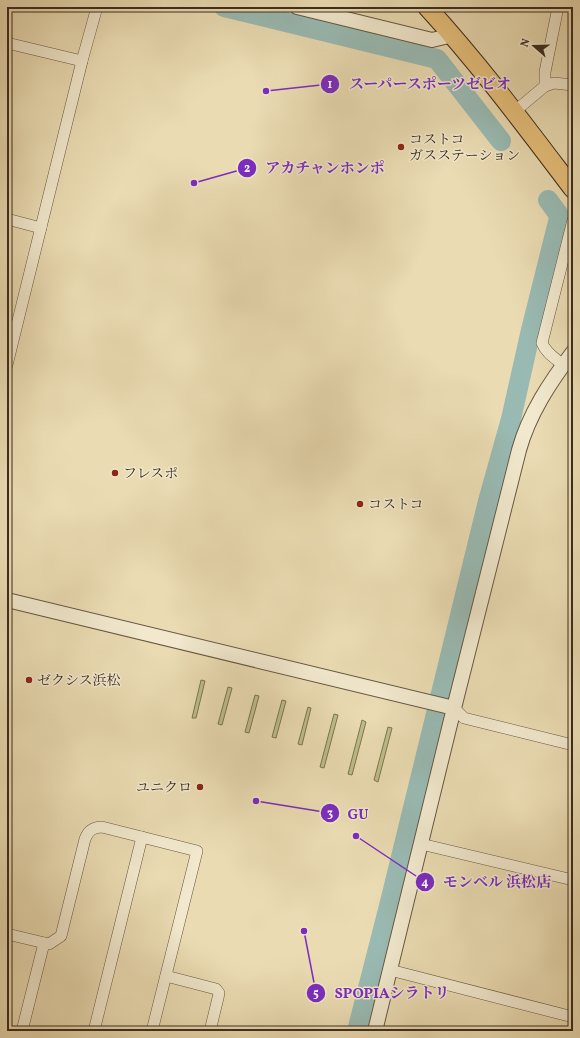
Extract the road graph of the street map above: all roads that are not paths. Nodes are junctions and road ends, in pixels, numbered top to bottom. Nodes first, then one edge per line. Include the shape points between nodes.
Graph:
1 (97, 7) edge
2 (297, 7) edge
3 (427, 7) edge
4 (558, 7) edge
5 (453, 35) junction
6 (7, 43) edge
7 (82, 61) junction
8 (573, 85) edge
9 (545, 86) junction
10 (514, 112) junction
11 (573, 189) edge
12 (7, 219) edge
13 (573, 220) edge
14 (41, 228) junction
15 (573, 352) edge
16 (7, 365) edge
17 (563, 365) junction
18 (7, 600) edge
19 (450, 708) junction
20 (573, 745) edge
21 (142, 838) junction
22 (420, 844) junction
23 (573, 880) edge
24 (7, 934) edge
25 (44, 943) junction
26 (390, 970) junction
27 (166, 976) junction
28 (573, 1017) edge
29 (22, 1031) edge
30 (94, 1031) edge
31 (152, 1031) edge
32 (210, 1031) edge
33 (375, 1031) edge

1 - 7 street
2 - 5 street via 432,40
3 - 5 main road
4 - 9 street via 545,72
5 - 10 main road
6 - 7 street
7 - 14 street
8 - 9 street via 554,83
9 - 10 street
10 - 11 main road
12 - 14 street
13 - 17 street via 542,343 548,354
14 - 16 street
15 - 17 street
17 - 19 street via 536,407 523,436
18 - 19 street
19 - 20 street via 464,718
19 - 22 street
21 - 25 street via 102,827 96,827 87,834 61,936 49,944
21 - 27 street via 197,851
21 - 30 street
22 - 23 street
22 - 26 street
24 - 25 street
25 - 29 street
26 - 28 street
26 - 33 street
27 - 31 street
27 - 32 street via 216,989 219,993

